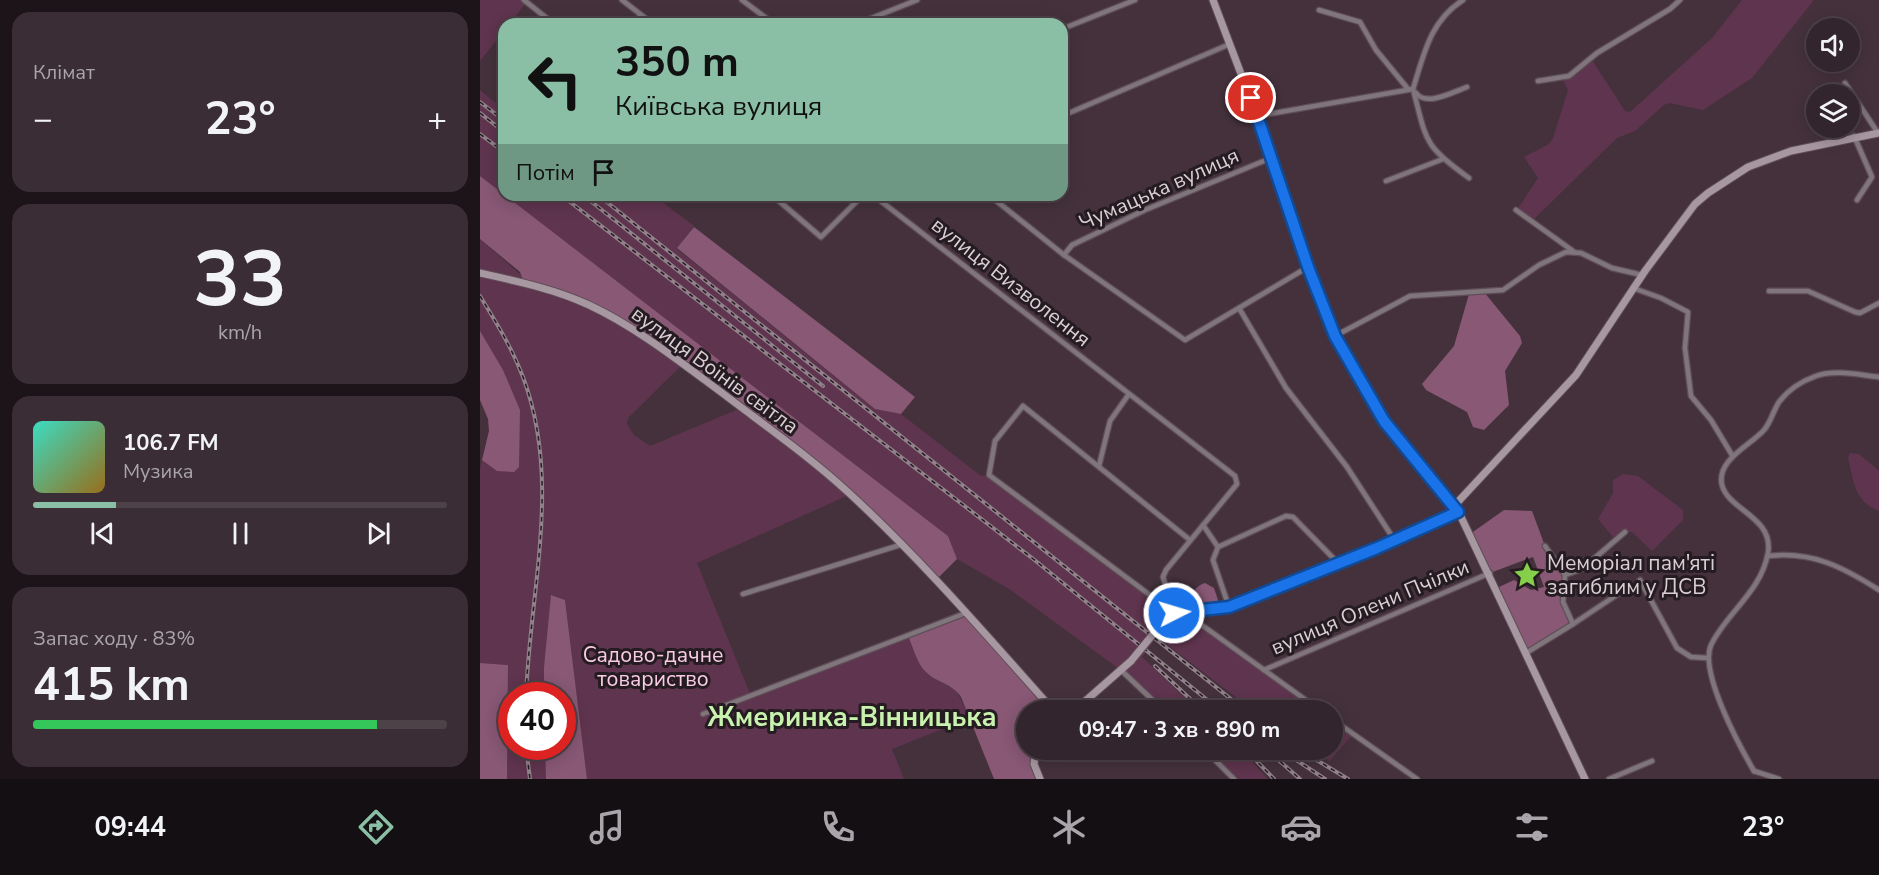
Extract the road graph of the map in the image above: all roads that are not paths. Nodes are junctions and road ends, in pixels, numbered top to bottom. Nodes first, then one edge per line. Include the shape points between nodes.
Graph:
1 (524, 0) edge
2 (622, 0) edge
3 (742, 0) edge
4 (917, 0) edge
5 (1135, 0) edge
6 (1213, 0) edge
7 (1462, 0) edge
8 (1680, 0) edge
9 (1319, 10) dead end
10 (641, 15) junction
11 (876, 16) joint
12 (546, 18) edge
13 (639, 18) edge
14 (645, 18) edge
15 (766, 18) edge
16 (871, 18) edge
17 (1068, 27) edge
18 (1230, 44) junction
19 (1538, 81) dead end
20 (1845, 83) dead end
21 (1467, 87) dead end
22 (1411, 89) junction
23 (1068, 113) edge
24 (1257, 116) junction
25 (1879, 133) edge
26 (1860, 135) edge
27 (1845, 138) edge
28 (1855, 138) edge
29 (1271, 158) junction
30 (1443, 159) junction
31 (1469, 178) dead end
32 (1386, 181) dead end
33 (1857, 200) dead end
34 (779, 201) edge
35 (857, 201) edge
36 (881, 201) edge
37 (996, 201) edge
38 (1516, 210) dead end
39 (1575, 252) junction
40 (1064, 255) junction
41 (1308, 267) junction
42 (480, 273) edge
43 (1642, 275) junction
44 (1634, 288) junction
45 (1769, 291) dead end
46 (1879, 303) edge
47 (1239, 308) junction
48 (1335, 336) junction
49 (1879, 377) edge
50 (1129, 394) junction
51 (1732, 454) junction
52 (1099, 466) junction
53 (1457, 509) junction
54 (1203, 525) junction
55 (1625, 532) dead end
56 (1190, 540) junction
57 (1395, 541) junction
58 (900, 544) junction
59 (1545, 546) dead end
60 (1218, 547) junction
61 (1768, 556) junction
62 (1339, 564) junction
63 (1490, 573) junction
64 (1565, 575) junction
65 (1640, 580) dead end
66 (1879, 590) edge
67 (743, 594) dead end
68 (1618, 594) dead end
69 (1229, 607) junction
70 (966, 613) junction
71 (1174, 613) junction
72 (1573, 624) junction
73 (1526, 653) junction
74 (1708, 658) junction
75 (1264, 670) junction
76 (1122, 671) junction
77 (1044, 700) edge
78 (1087, 700) edge
79 (1152, 700) edge
80 (1306, 700) edge
81 (703, 714) dead end
82 (1343, 727) edge
83 (1035, 760) edge
84 (1215, 760) edge
85 (1652, 761) dead end
86 (1754, 771) junction
87 (1040, 779) edge
88 (1234, 779) edge
89 (1417, 779) edge
90 (1585, 779) edge
91 (1609, 779) edge
92 (1753, 779) edge
93 (1779, 779) edge

1 - 12 street
2 - 10 street
3 - 15 street
4 - 11 street
5 - 17 street
6 - 18 street
7 - 22 street via 1437,23
8 - 19 street via 1597,53 1569,76
9 - 22 street via 1362,24 1376,50
10 - 13 street
10 - 14 street
11 - 16 street
18 - 23 street
18 - 24 street
20 - 25 street
21 - 22 street via 1427,100
22 - 24 street
22 - 30 street via 1426,137
24 - 29 street
25 - 26 street
27 - 43 street via 1791,150 1748,166 1727,179 1695,204
28 - 33 street via 1872,177
29 - 40 street, Чумацька вулиця via 1145,210 1072,245
29 - 41 street
30 - 31 street
30 - 32 street
34 - 35 street via 821,237
36 - 50 street, вулиця Визволення
37 - 40 street
38 - 39 street
39 - 43 street via 1612,268
39 - 48 street via 1555,256 1503,290 1404,297
40 - 47 street via 1182,339 1189,339
41 - 47 street
41 - 48 street
42 - 58 street, вулиця Воїнів світла via 573,298 644,337 829,475
43 - 44 street
44 - 51 street via 1688,312 1685,348 1691,396
44 - 53 street via 1576,375
45 - 46 street via 1808,291 1860,313
47 - 57 street via 1286,388 1347,467
48 - 53 street via 1384,421
49 - 51 street via 1818,375 1797,385 1779,402 1765,429
50 - 52 street via 1110,421
50 - 54 street, вулиця Визволення via 1238,480
51 - 61 street via 1722,478 1723,487 1763,528
52 - 56 street
52 - 71 street via 1023,406 995,441 989,475
53 - 57 street
53 - 63 street
54 - 56 street, вулиця Визволення
54 - 60 street
55 - 64 street via 1582,569
56 - 71 street, вулиця Визволення via 1163,577
57 - 62 street
58 - 67 street
58 - 70 street, вулиця Воїнів світла
59 - 64 street
60 - 62 street via 1286,516 1293,517
60 - 69 street via 1213,560
61 - 66 street via 1804,555 1850,573
61 - 74 street via 1761,576 1712,643
62 - 69 street
63 - 73 street
63 - 75 street, вулиця Олени Пчілки
64 - 72 street via 1563,602
65 - 74 street via 1677,648 1691,657
68 - 72 street
69 - 71 street
70 - 77 street, вулиця Воїнів світла
70 - 81 street
71 - 75 street via 1199,623
71 - 76 street, bridge
72 - 73 street
73 - 90 street
74 - 86 street via 1729,726
75 - 80 street
76 - 78 street
76 - 79 street
82 - 89 street
83 - 87 street
84 - 88 street
85 - 91 street
86 - 92 street
86 - 93 street

